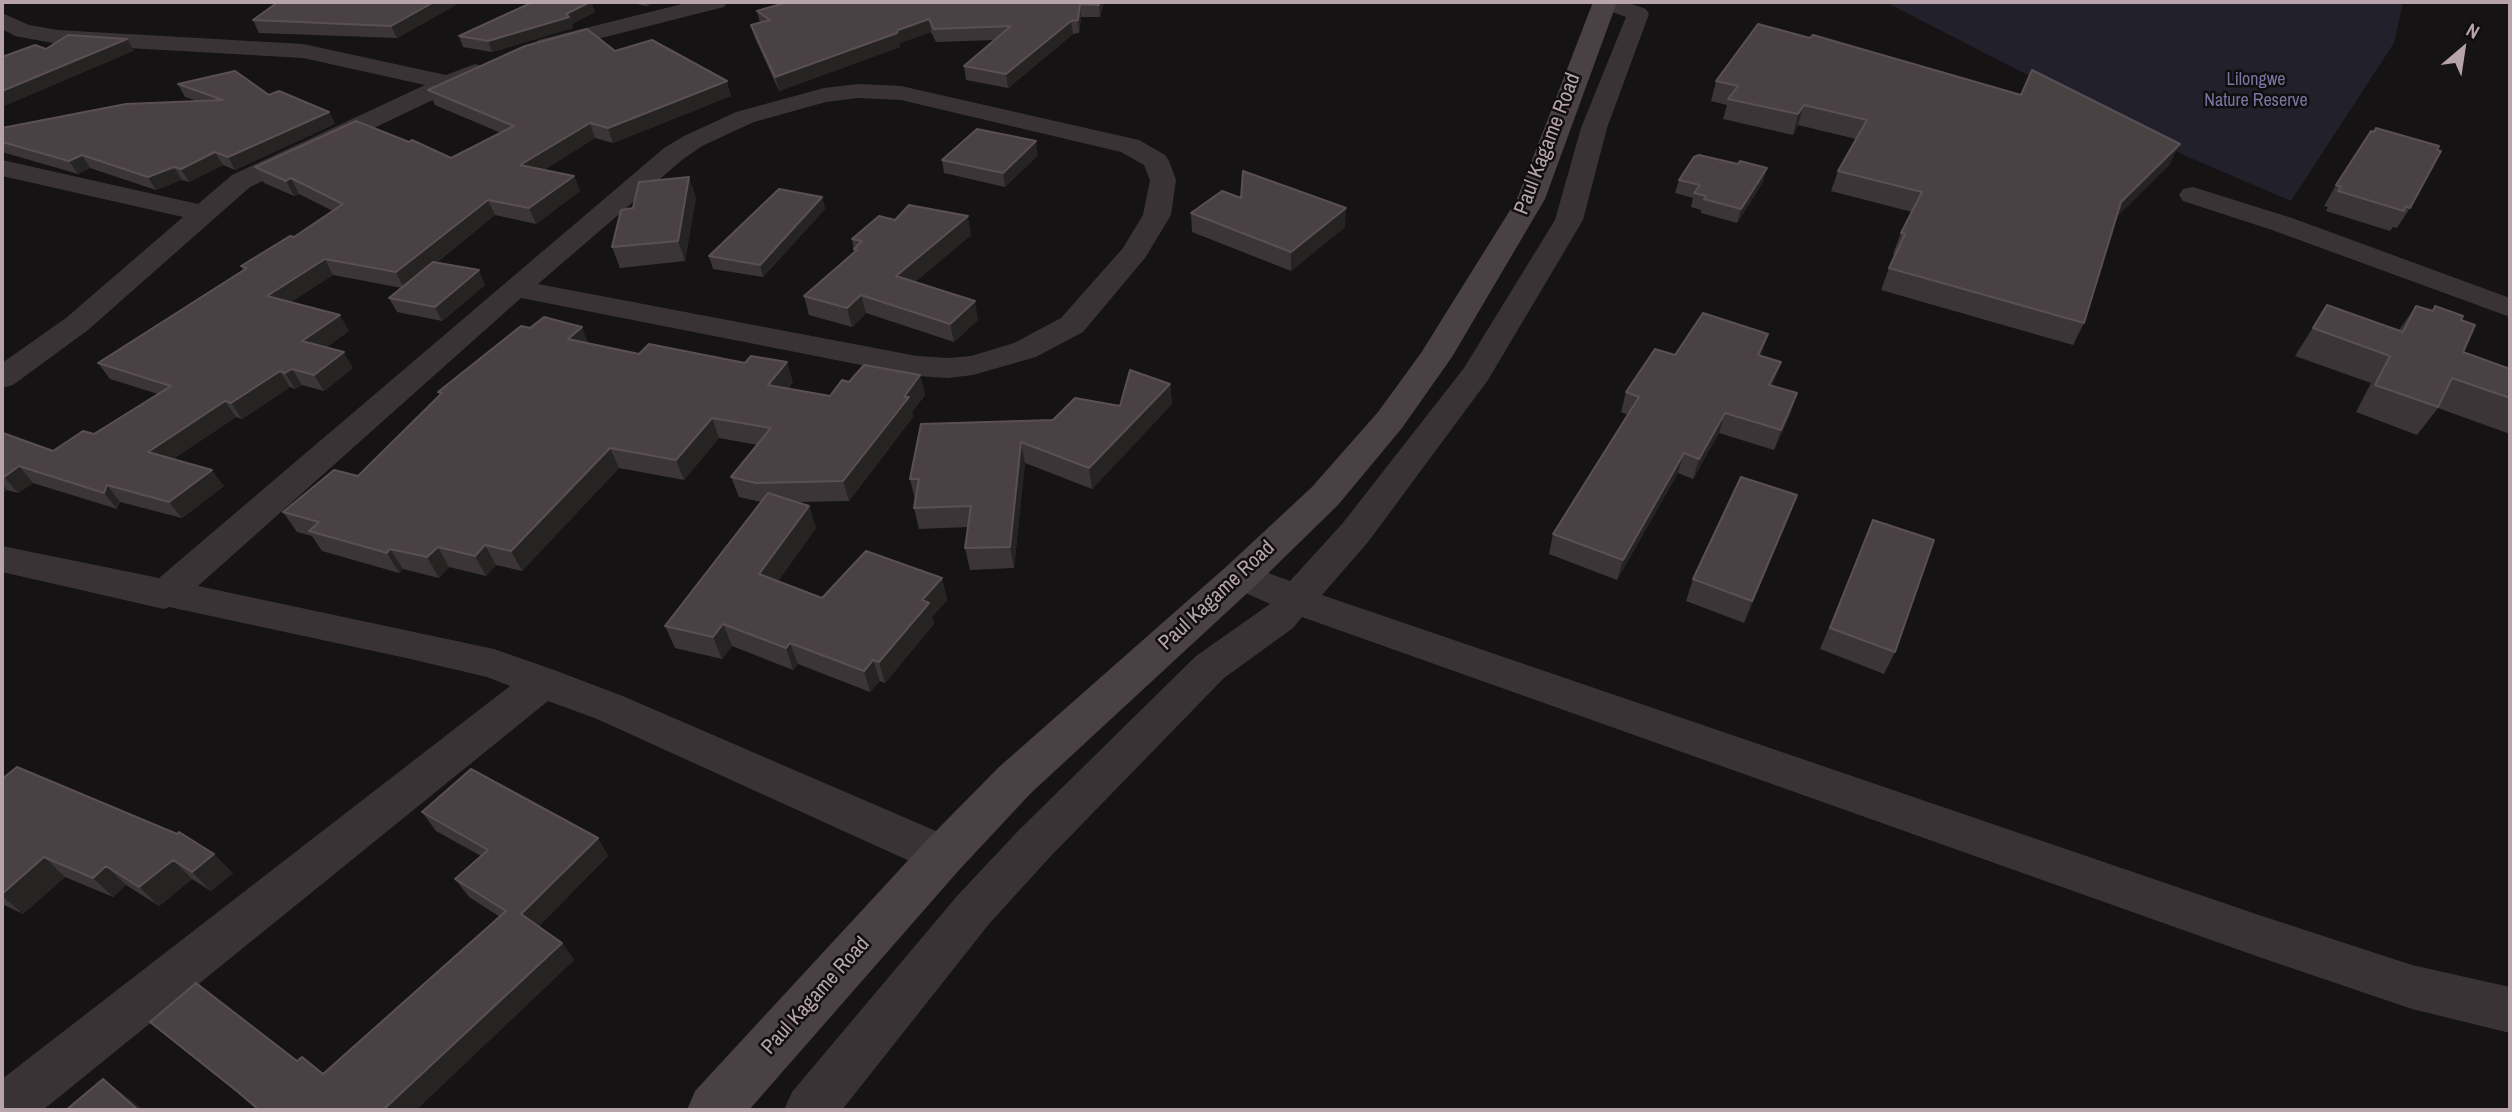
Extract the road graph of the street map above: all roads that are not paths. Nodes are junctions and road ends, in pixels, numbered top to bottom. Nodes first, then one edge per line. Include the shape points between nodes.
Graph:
1 (7, 2) edge
2 (716, 2) edge
3 (1606, 2) edge
4 (2, 8) edge
5 (2, 20) edge
6 (447, 83) junction
7 (2, 168) edge
8 (2193, 195) dead end
9 (202, 213) junction
10 (515, 288) junction
11 (2510, 308) edge
12 (2, 379) edge
13 (2, 559) edge
14 (1241, 576) junction
15 (164, 595) junction
16 (1296, 600) junction
17 (543, 682) junction
18 (943, 855) junction
19 (2510, 1010) edge
20 (4, 1110) edge
21 (714, 1110) edge
22 (810, 1110) edge

1 - 4 street
2 - 6 street via 513,56
3 - 14 street, Paul Kagame Road via 1531,199 1435,357 1325,496
3 - 16 street via 1638,14 1607,90 1559,240 1477,373 1355,533
5 - 6 street via 23,31 58,37 303,51
6 - 9 street via 241,181
7 - 9 street
8 - 11 street
9 - 12 street via 77,324
10 - 10 street via 693,141 745,117 824,95 901,93 1130,146 1156,161 1163,180 1157,215 1135,252 1072,325 1025,350 973,365 917,366
10 - 15 street
13 - 15 street
14 - 16 street
14 - 18 street, Paul Kagame Road via 1015,780
15 - 17 street via 407,643 494,664
16 - 19 street via 2297,949 2412,987
16 - 22 street via 1257,636 1210,667 1034,844 973,911
17 - 18 street
17 - 20 street
18 - 21 street, Paul Kagame Road

